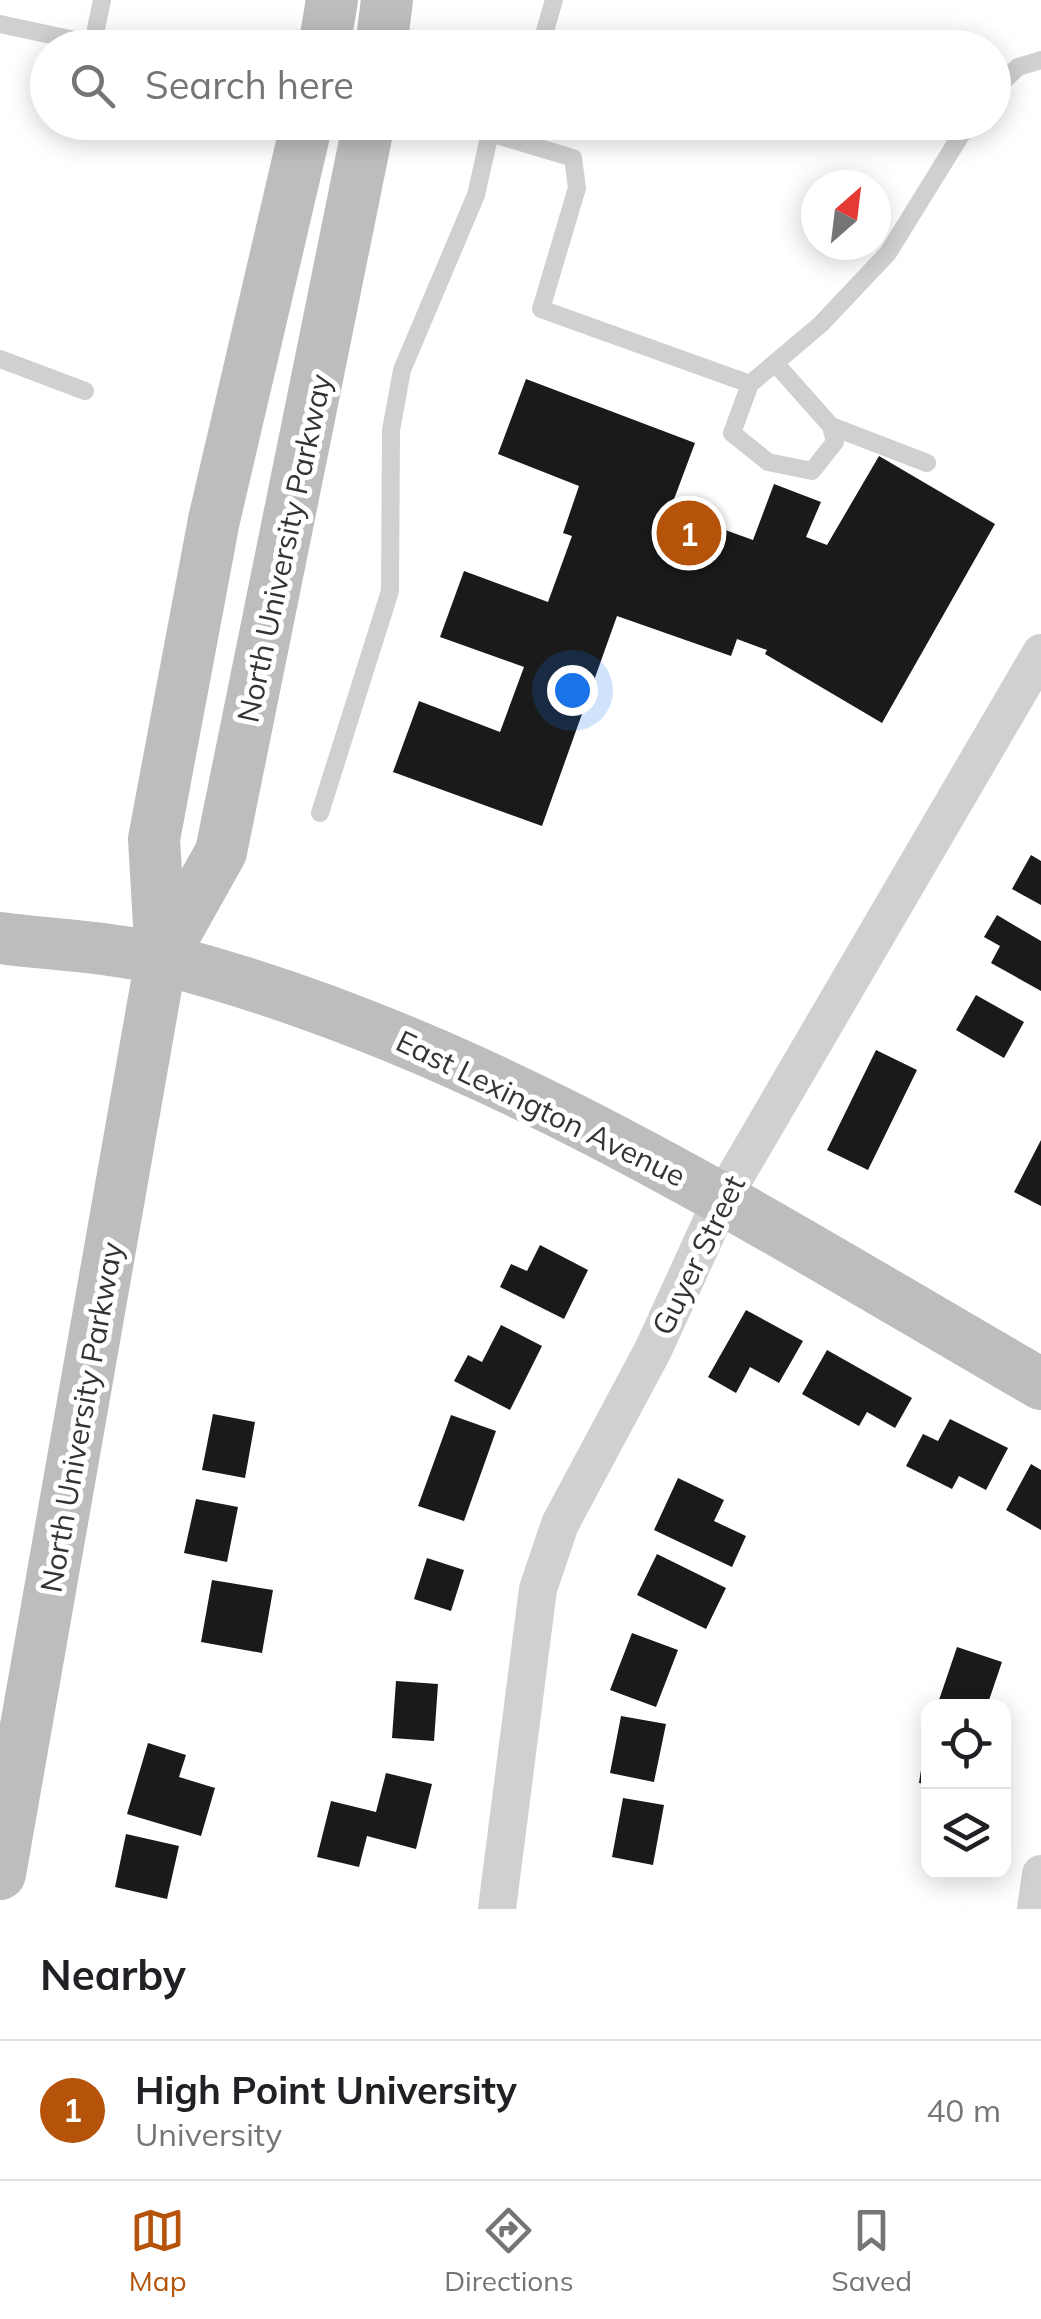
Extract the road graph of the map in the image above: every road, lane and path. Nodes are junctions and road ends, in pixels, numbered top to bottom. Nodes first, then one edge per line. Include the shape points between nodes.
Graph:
1 (102, 0) edge
2 (332, 0) edge
3 (387, 0) edge
4 (554, 0) edge
5 (0, 24) edge
6 (100, 30) edge
7 (327, 30) edge
8 (383, 30) edge
9 (545, 30) edge
10 (30, 31) edge
11 (1041, 60) edge
12 (1011, 74) edge
13 (303, 140) edge
14 (365, 140) edge
15 (488, 140) edge
16 (534, 140) edge
17 (959, 140) edge
18 (0, 359) edge
19 (775, 363) junction
20 (750, 384) junction
21 (85, 391) dead end
22 (831, 426) junction
23 (927, 464) dead end
24 (1041, 653) edge
25 (320, 813) dead end
26 (0, 938) edge
27 (161, 959) junction
28 (722, 1199) junction
29 (1041, 1384) edge
30 (0, 1874) edge
31 (1041, 1874) edge
32 (497, 1909) edge
33 (1036, 1909) edge

1 - 6 lane
2 - 7 main road
3 - 8 main road
4 - 9 lane
5 - 10 lane
11 - 12 lane
13 - 27 main road, North University Parkway via 214,520 154,838
14 - 27 main road, North University Parkway via 222,852
15 - 25 lane via 476,195 402,370 391,430 390,591
16 - 20 lane via 573,158 577,188 541,309
17 - 19 lane via 888,253
18 - 21 lane
19 - 20 lane
19 - 22 lane
20 - 22 lane via 732,433 768,462 812,471 835,442
22 - 23 lane
24 - 28 street, Guyer Street
26 - 27 main road, East Lexington Avenue
27 - 28 main road, East Lexington Avenue via 414,1044
27 - 30 main road, North University Parkway
28 - 29 main road, East Lexington Avenue
28 - 32 street, Guyer Street via 653,1350 560,1524 538,1589
31 - 33 street

